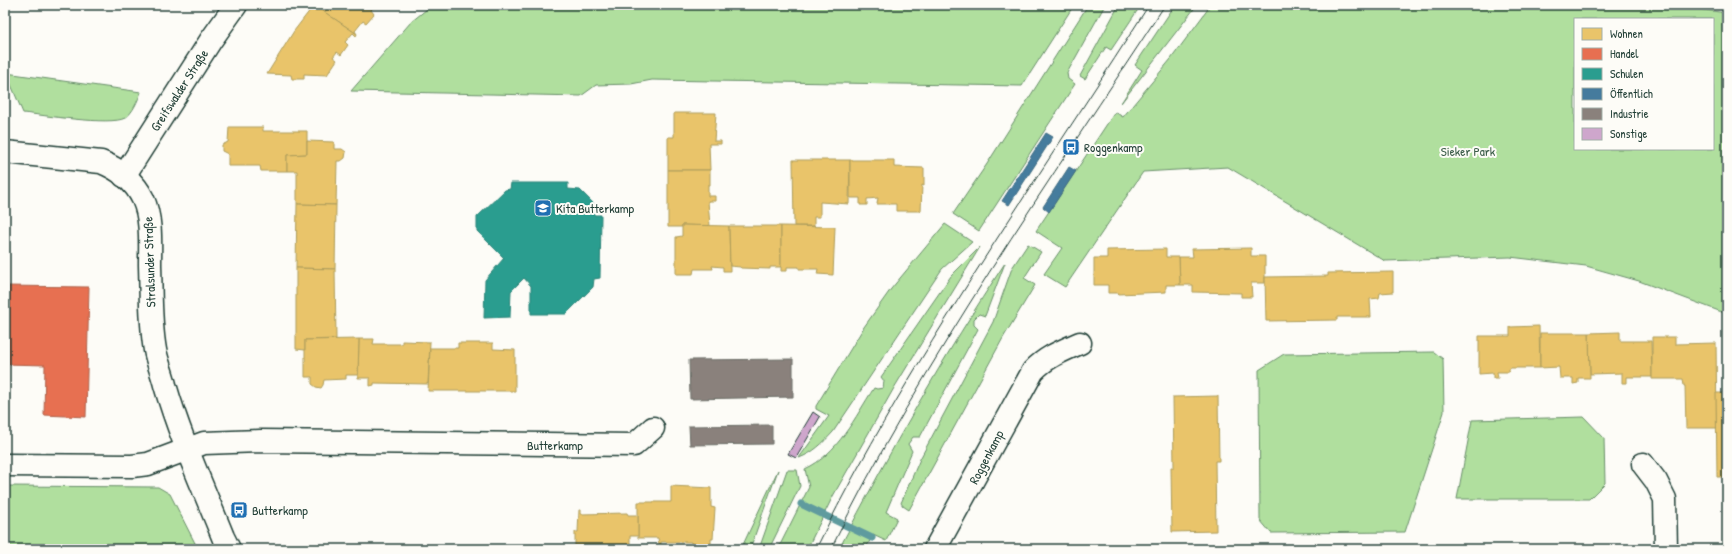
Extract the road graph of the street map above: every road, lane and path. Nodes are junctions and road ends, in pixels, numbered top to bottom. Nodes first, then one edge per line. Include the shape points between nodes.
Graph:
1 (236, 5) edge
2 (5, 152) edge
3 (124, 176) junction
4 (1080, 343) dead end
5 (653, 428) dead end
6 (188, 449) junction
7 (1643, 464) dead end
8 (5, 465) edge
9 (230, 549) edge
10 (935, 549) edge
11 (1666, 549) edge

1 - 3 street, Greifswalder Straße
2 - 3 street, Stralsunder Straße via 101,162
3 - 6 street, Stralsunder Straße via 135,186 148,216 151,318 156,351 172,409
4 - 10 street, Roggenkamp via 1042,361 1033,371
5 - 6 street, Butterkamp via 634,445 260,441 204,443
6 - 8 street via 148,464 132,466
6 - 9 street, Stralsunder Straße
7 - 11 street via 1665,499

